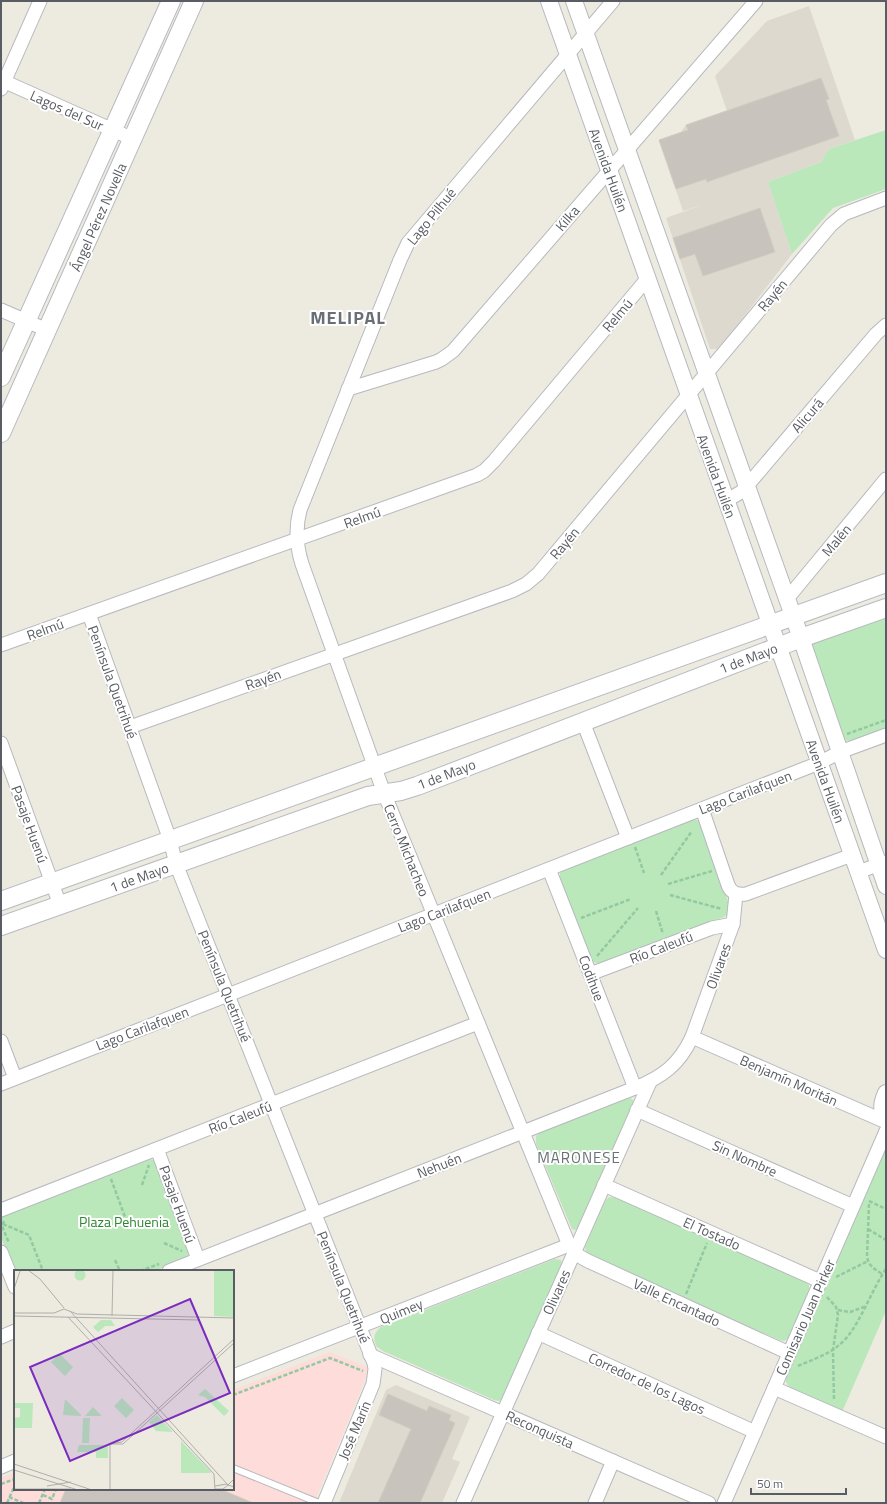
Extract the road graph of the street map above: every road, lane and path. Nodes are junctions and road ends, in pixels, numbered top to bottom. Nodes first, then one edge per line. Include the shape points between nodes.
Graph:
1 (40, 1) edge
2 (171, 1) edge
3 (194, 1) edge
4 (549, 1) edge
5 (574, 1) edge
6 (613, 1) edge
7 (756, 1) edge
8 (585, 34) junction
9 (568, 55) junction
10 (2, 84) edge
11 (113, 130) junction
12 (132, 139) junction
13 (626, 150) junction
14 (609, 170) junction
15 (886, 198) edge
16 (647, 279) junction
17 (1, 310) edge
18 (26, 321) junction
19 (886, 325) edge
20 (47, 330) junction
21 (706, 374) junction
22 (1, 377) edge
23 (348, 390) junction
24 (688, 394) junction
25 (1, 433) edge
26 (886, 479) edge
27 (746, 487) junction
28 (726, 501) junction
29 (297, 540) junction
30 (886, 583) edge
31 (786, 600) junction
32 (886, 608) edge
33 (89, 614) junction
34 (793, 617) junction
35 (770, 625) junction
36 (801, 638) junction
37 (1, 645) edge
38 (778, 647) junction
39 (333, 654) junction
40 (886, 720) edge
41 (583, 722) junction
42 (130, 727) junction
43 (843, 728) dead end
44 (886, 735) edge
45 (1, 743) edge
46 (840, 752) junction
47 (819, 763) junction
48 (374, 767) junction
49 (384, 793) junction
50 (702, 809) junction
51 (687, 829) dead end
52 (692, 831) junction
53 (696, 833) dead end
54 (170, 840) junction
55 (631, 841) junction
56 (852, 855) junction
57 (882, 863) edge
58 (176, 864) junction
59 (549, 869) junction
60 (858, 872) junction
61 (644, 873) dead end
62 (660, 875) dead end
63 (716, 877) dead end
64 (52, 883) junction
65 (668, 884) dead end
66 (886, 886) edge
67 (736, 894) junction
68 (670, 895) dead end
69 (631, 899) dead end
70 (1, 901) edge
71 (725, 904) dead end
72 (60, 905) junction
73 (638, 908) dead end
74 (723, 909) junction
75 (656, 911) dead end
76 (576, 913) dead end
77 (434, 914) junction
78 (721, 914) dead end
79 (733, 924) junction
80 (1, 926) edge
81 (670, 933) dead end
82 (886, 950) edge
83 (593, 955) dead end
84 (597, 956) junction
85 (602, 958) dead end
86 (590, 974) junction
87 (228, 995) junction
88 (478, 1023) junction
89 (692, 1037) junction
90 (1, 1041) edge
91 (15, 1078) junction
92 (650, 1082) junction
93 (1, 1084) edge
94 (635, 1088) junction
95 (886, 1093) edge
96 (271, 1104) junction
97 (637, 1110) junction
98 (886, 1119) edge
99 (886, 1122) edge
100 (886, 1131) edge
101 (523, 1132) junction
102 (154, 1154) junction
103 (147, 1165) junction
104 (154, 1169) dead end
105 (118, 1175) dead end
106 (111, 1178) junction
107 (104, 1181) dead end
108 (142, 1184) dead end
109 (604, 1185) junction
110 (869, 1201) junction
111 (858, 1208) junction
112 (886, 1209) edge
113 (315, 1214) junction
114 (3, 1215) edge
115 (135, 1220) dead end
116 (2, 1223) edge
117 (868, 1229) junction
118 (886, 1240) edge
119 (707, 1241) dead end
120 (164, 1243) dead end
121 (572, 1248) junction
122 (5, 1249) edge
123 (183, 1250) junction
124 (180, 1256) dead end
125 (194, 1257) junction
126 (115, 1260) dead end
127 (868, 1261) junction
128 (164, 1267) edge
129 (886, 1269) edge
130 (43, 1270) edge
131 (120, 1270) edge
132 (146, 1270) edge
133 (837, 1272) dead end
134 (882, 1274) junction
135 (14, 1283) edge
136 (825, 1286) junction
137 (826, 1296) junction
138 (693, 1298) dead end
139 (823, 1303) dead end
140 (865, 1306) junction
141 (838, 1310) junction
142 (359, 1327) junction
143 (14, 1331) edge
144 (538, 1333) junction
145 (1, 1337) edge
146 (833, 1350) junction
147 (370, 1355) junction
148 (794, 1357) junction
149 (234, 1376) edge
150 (366, 1376) dead end
151 (774, 1388) junction
152 (234, 1395) edge
153 (834, 1406) dead end
154 (503, 1413) junction
155 (755, 1432) junction
156 (886, 1437) edge
157 (14, 1461) edge
158 (613, 1461) junction
159 (1, 1467) edge
160 (234, 1468) edge
161 (14, 1479) edge
162 (1, 1484) edge
163 (14, 1487) edge
164 (45, 1490) edge
165 (56, 1490) edge
166 (43, 1495) junction
167 (10, 1497) junction
168 (7, 1503) edge
169 (23, 1503) edge
170 (39, 1503) edge
171 (320, 1503) edge
172 (324, 1503) edge
173 (463, 1503) edge
174 (595, 1503) edge
175 (709, 1503) edge
176 (724, 1503) edge

1 - 10 street
2 - 11 main road, Ángel Pérez Novella
3 - 12 main road, Ángel Pérez Novella
4 - 9 street, Avenida Huilén
5 - 8 street, Avenida Huilén
6 - 8 street, Lago Pilhué
7 - 13 street, Kilka
8 - 9 street, Lago Pilhué
8 - 13 street, Avenida Huilén
9 - 14 street, Avenida Huilén
9 - 23 street, Lago Pilhué via 408,243
10 - 11 street, Lagos del Sur
11 - 12 street, Lagos del Sur
11 - 18 main road, Ángel Pérez Novella
12 - 20 main road, Ángel Pérez Novella
13 - 14 street, Kilka
13 - 21 street, Avenida Huilén
14 - 16 street, Avenida Huilén
14 - 23 street, Kilka via 448,356
15 - 21 street, Rayén via 852,210 837,219
16 - 24 street, Avenida Huilén
16 - 29 street, Relmú via 484,471 471,478
17 - 18 street
18 - 20 street
18 - 22 main road, Ángel Pérez Novella
19 - 27 street, Alicurá
20 - 25 main road, Ángel Pérez Novella
21 - 24 street, Rayén
21 - 27 street, Avenida Huilén
23 - 29 street, Lago Pilhué via 300,510
24 - 28 street, Avenida Huilén
24 - 39 street, Rayén via 532,580 516,589
26 - 31 street, Malén
27 - 28 street, Alicurá
27 - 31 street, Avenida Huilén
28 - 35 street, Avenida Huilén
29 - 33 street, Relmú
29 - 39 street, Cerro Michacheo via 302,564
30 - 34 main road, 1 de Mayo
31 - 34 street, Avenida Huilén
32 - 36 main road, 1 de Mayo
33 - 37 street, Relmú
33 - 42 street, Península Quetrihué
34 - 35 main road, 1 de Mayo
34 - 36 street, Avenida Huilén
35 - 38 street, Avenida Huilén
35 - 48 main road, 1 de Mayo
36 - 38 main road, 1 de Mayo
36 - 46 street, Avenida Huilén
38 - 41 main road, 1 de Mayo
38 - 47 street, Avenida Huilén
39 - 42 street, Rayén
39 - 48 street, Cerro Michacheo
40 - 43 path via 845,735
41 - 49 main road, 1 de Mayo via 417,786
41 - 55 street
42 - 54 street, Península Quetrihué
44 - 46 street, Lago Carilafquen
45 - 64 street, Pasaje Huenú
46 - 47 street, Lago Carilafquen
46 - 57 street, Avenida Huilén
47 - 50 street, Lago Carilafquen
47 - 56 street, Avenida Huilén
48 - 49 street, Cerro Michacheo
48 - 54 main road, 1 de Mayo
49 - 58 main road, 1 de Mayo via 368,796
49 - 77 street, Cerro Michacheo
50 - 55 street, Lago Carilafquen
50 - 67 street via 728,885
51 - 52 path
52 - 53 path
52 - 62 path
54 - 58 street, Península Quetrihué
54 - 64 main road, 1 de Mayo
55 - 59 street, Lago Carilafquen
55 - 61 path
56 - 60 street, Avenida Huilén
56 - 67 street via 746,894
57 - 60 street
57 - 66 street, Avenida Huilén
58 - 72 main road, 1 de Mayo
58 - 87 street, Península Quetrihué
59 - 77 street, Lago Carilafquen
59 - 86 street, Codihue
60 - 82 street, Avenida Huilén
63 - 65 path via 713,870
64 - 70 main road, 1 de Mayo
64 - 72 street, Pasaje Huenú
67 - 79 street, Olivares
68 - 74 path
69 - 76 path via 579,919
71 - 74 path
72 - 80 main road, 1 de Mayo
73 - 84 path
74 - 78 path
75 - 81 path via 663,936
77 - 87 street, Lago Carilafquen
77 - 88 street, Cerro Michacheo
79 - 86 street, Río Caleufú via 712,928
79 - 89 street, Olivares
83 - 84 path
84 - 85 path
86 - 94 street, Codihue
87 - 91 street, Lago Carilafquen
87 - 96 street, Península Quetrihué
88 - 96 street, Río Caleufú
88 - 101 street, Cerro Michacheo
89 - 92 street, Nehuén via 679,1060
89 - 99 street, Benjamín Moritán
90 - 91 street
91 - 93 street, Lago Carilafquen
92 - 94 street, Nehuén
92 - 97 street, Olivares
94 - 101 street, Nehuén
95 - 98 street via 882,1107
96 - 102 street, Río Caleufú
96 - 113 street, Península Quetrihué
97 - 109 street, Olivares
97 - 111 street, Sin Nombre
100 - 111 street, Comisario Juan Pirker
101 - 113 street, Nehuén
101 - 121 street, Cerro Michacheo
102 - 103 path
102 - 114 street, Río Caleufú
102 - 125 street, Pasaje Huenú
103 - 104 path
103 - 108 path
105 - 106 path
106 - 107 path
106 - 115 path via 127,1224
109 - 121 street, Olivares
109 - 136 street, El Tostado
110 - 111 path via 869,1197
110 - 112 path
110 - 117 path
111 - 136 street, Comisario Juan Pirker
113 - 125 street, Nehuén
113 - 142 street, Península Quetrihué
114 - 116 path
116 - 122 path
116 - 130 path via 29,1235
117 - 118 path
117 - 127 path
119 - 138 path via 686,1295
120 - 123 path
121 - 142 street, Quimey
121 - 144 street, Olivares
121 - 148 street, Valle Encantado via 588,1262
122 - 135 street
123 - 124 path
123 - 125 path
125 - 128 street, Nehuén
126 - 131 path
127 - 133 path via 834,1278
127 - 134 path via 870,1266
128 - 132 path
129 - 134 path
134 - 140 path
136 - 137 path
136 - 148 street, Comisario Juan Pirker
137 - 139 path
137 - 141 path
140 - 141 path via 850,1312
140 - 146 path via 846,1338
141 - 146 path
142 - 147 street, Península Quetrihué
142 - 149 street, Quimey
143 - 145 street
144 - 154 street, Olivares
144 - 155 street, Corredor de los Lagos
146 - 148 path via 796,1367
146 - 153 path
147 - 154 street, Reconquista
147 - 172 street, José Marín via 375,1369 373,1384
148 - 151 street, Comisario Juan Pirker
150 - 152 path via 364,1372 330,1358
151 - 155 street, Comisario Juan Pirker
151 - 156 street
154 - 158 street, Reconquista
154 - 173 street, Olivares
155 - 176 street, Comisario Juan Pirker
157 - 159 street
158 - 174 street
158 - 175 street, Reconquista
160 - 171 lane
161 - 162 path
163 - 167 path
164 - 166 path
165 - 166 path via 52,1499
166 - 170 path
167 - 168 path
167 - 169 path

